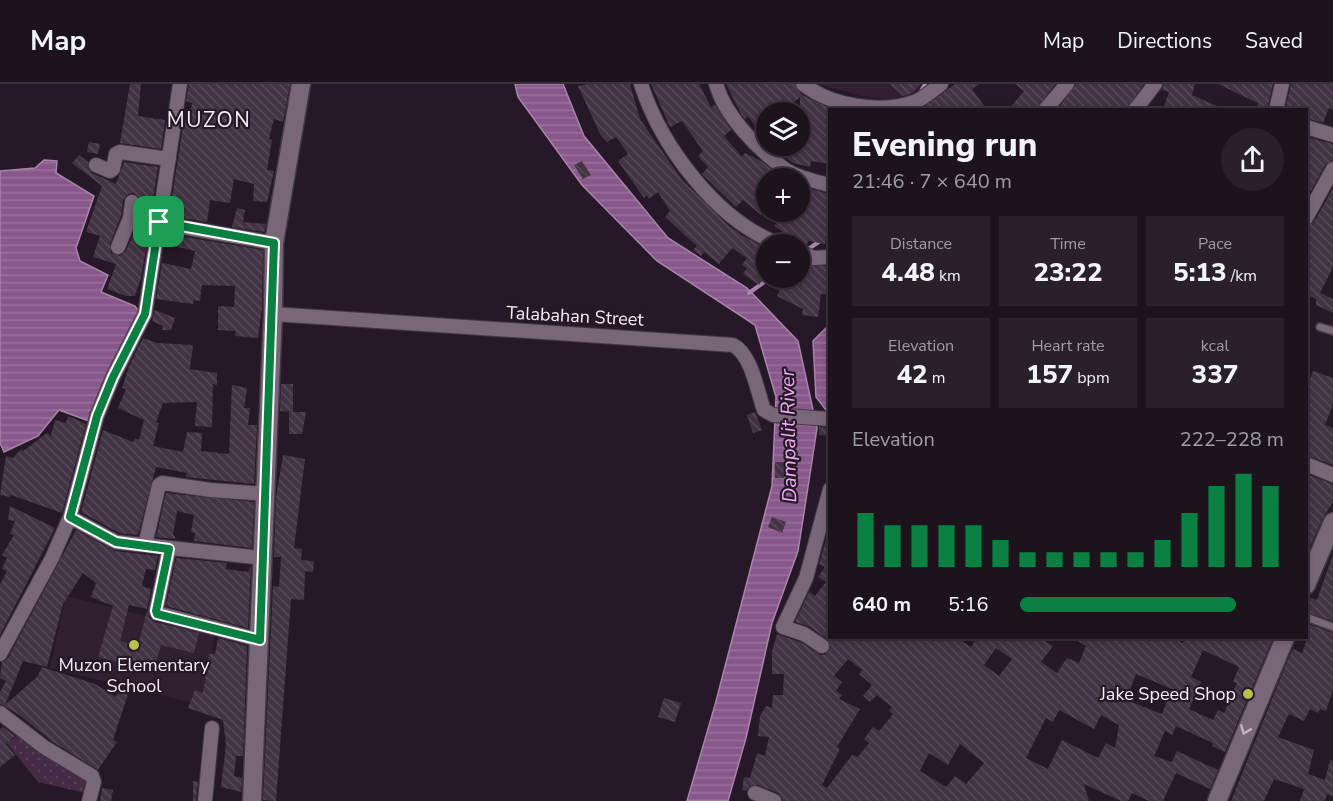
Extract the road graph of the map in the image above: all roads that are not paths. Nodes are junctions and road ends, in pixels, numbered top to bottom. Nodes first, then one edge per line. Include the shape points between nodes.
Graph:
1 (180, 84) edge
2 (302, 84) edge
3 (716, 84) edge
4 (803, 84) edge
5 (940, 84) edge
6 (1067, 84) edge
7 (1155, 84) edge
8 (1282, 84) edge
9 (647, 86) edge
10 (1047, 108) edge
11 (1140, 108) edge
12 (1276, 108) edge
13 (1308, 128) edge
14 (1333, 135) edge
15 (169, 159) junction
16 (96, 165) dead end
17 (1333, 169) edge
18 (828, 184) edge
19 (1329, 184) edge
20 (132, 202) dead end
21 (1308, 213) edge
22 (130, 218) junction
23 (159, 222) junction
24 (760, 234) edge
25 (274, 243) junction
26 (118, 247) dead end
27 (810, 256) edge
28 (828, 257) edge
29 (273, 314) junction
30 (1320, 327) dead end
31 (1333, 331) edge
32 (828, 419) edge
33 (1308, 465) edge
34 (1333, 475) edge
35 (266, 494) junction
36 (828, 496) edge
37 (70, 517) junction
38 (1333, 522) edge
39 (1329, 542) edge
40 (145, 545) junction
41 (169, 549) junction
42 (263, 558) junction
43 (1308, 581) edge
44 (1308, 618) edge
45 (1333, 627) edge
46 (1285, 639) edge
47 (260, 640) junction
48 (822, 646) dead end
49 (0, 654) edge
50 (0, 713) edge
51 (212, 729) dead end
52 (755, 793) dead end
53 (89, 801) edge
54 (205, 801) edge
55 (252, 801) edge
56 (774, 801) edge
57 (1217, 801) edge

1 - 15 street
2 - 25 street
3 - 18 street via 737,123 783,168
4 - 5 street via 813,93 864,108 916,102
6 - 10 street
7 - 11 street
8 - 12 street
9 - 24 street via 672,148 717,204
13 - 14 street
15 - 16 street via 120,152 110,171
15 - 23 street
17 - 19 street
19 - 21 street via 1315,195
20 - 22 street
22 - 23 street
22 - 26 street
23 - 25 street
23 - 37 street via 145,314 97,416
25 - 29 street
27 - 28 street
29 - 32 street, Talabahan Street via 733,345 746,358 764,410 777,415
29 - 35 street
30 - 31 lane
33 - 34 street
35 - 40 street via 162,483
35 - 42 street
36 - 48 street via 806,578 783,627
37 - 40 street via 116,542
37 - 49 street
38 - 39 street
39 - 43 street
40 - 41 street
41 - 42 street
41 - 47 street via 157,614
42 - 47 street
44 - 45 lane
46 -> 57 street
47 - 55 street
50 - 53 street via 44,747 92,776
51 - 54 street
52 - 56 street

